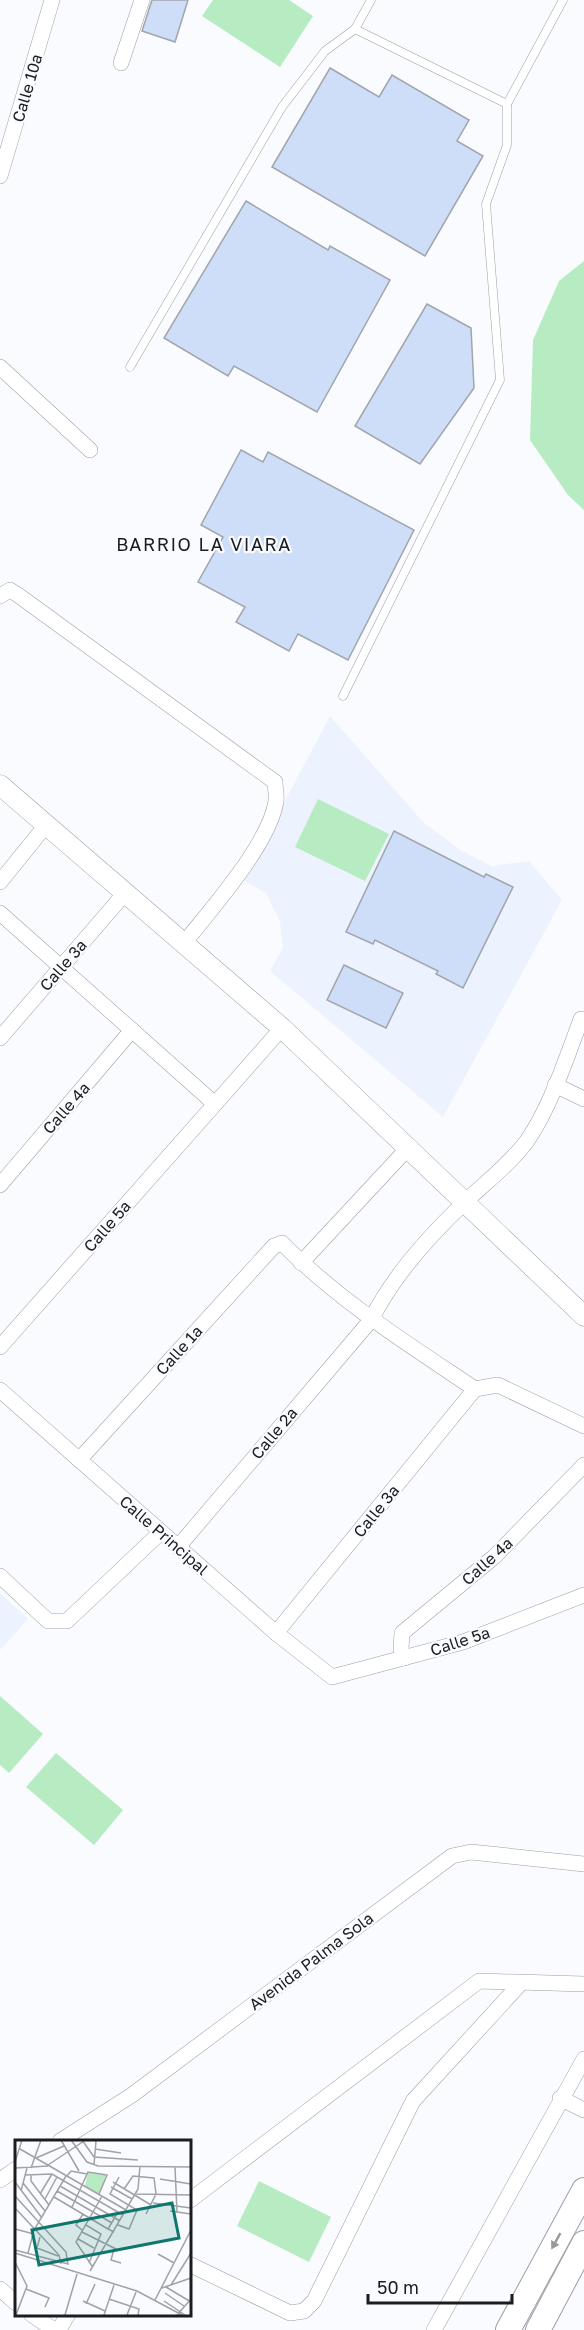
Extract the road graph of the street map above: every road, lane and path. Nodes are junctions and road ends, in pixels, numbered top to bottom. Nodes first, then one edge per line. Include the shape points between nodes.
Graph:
1 (52, 0) edge
2 (141, 0) edge
3 (371, 0) edge
4 (563, 0) edge
5 (356, 30) junction
6 (121, 63) dead end
7 (507, 104) junction
8 (0, 176) edge
9 (0, 367) edge
10 (130, 367) dead end
11 (90, 450) dead end
12 (0, 596) edge
13 (343, 696) dead end
14 (0, 785) edge
15 (46, 824) junction
16 (0, 882) edge
17 (126, 892) junction
18 (0, 913) edge
19 (185, 942) junction
20 (61, 968) junction
21 (582, 1019) dead end
22 (282, 1028) junction
23 (132, 1030) junction
24 (0, 1038) edge
25 (555, 1085) junction
26 (584, 1100) edge
27 (214, 1104) junction
28 (408, 1148) junction
29 (0, 1185) edge
30 (464, 1203) junction
31 (301, 1263) junction
32 (584, 1316) edge
33 (371, 1320) junction
34 (0, 1347) edge
35 (475, 1389) junction
36 (0, 1390) edge
37 (584, 1426) edge
38 (79, 1460) junction
39 (584, 1465) edge
40 (161, 1532) junction
41 (178, 1547) junction
42 (0, 1576) edge
43 (584, 1595) edge
44 (276, 1633) junction
45 (404, 1658) junction
46 (332, 1677) joint
47 (584, 1864) edge
48 (520, 1983) junction
49 (584, 1984) edge
50 (584, 2059) edge
51 (560, 2098) junction
52 (584, 2110) edge
53 (62, 2140) edge
54 (15, 2170) edge
55 (0, 2180) edge
56 (584, 2190) edge
57 (190, 2200) edge
58 (584, 2243) edge
59 (190, 2264) edge
60 (0, 2289) edge
61 (11, 2302) edge
62 (34, 2315) edge
63 (67, 2315) edge
64 (54, 2330) edge
65 (59, 2330) edge
66 (434, 2330) edge
67 (508, 2330) edge
68 (538, 2330) edge

1 - 8 street, Calle 10ª
2 - 6 street
3 - 5 lane
4 - 7 lane
5 - 7 lane
5 - 10 lane via 325,51 282,107
7 - 13 lane via 507,145 486,204 500,380
9 - 11 street
12 - 19 street via 10,590 18,595 275,782 277,800 267,828 237,876
14 - 15 street
15 - 16 street
15 - 17 street
17 - 19 street
17 - 20 street, Calle 3ª
18 - 20 street
19 - 22 street
20 - 23 street
20 - 24 street, Calle 3ª
21 - 25 street, Calle 2ª
22 - 27 street, Calle 5ª
22 - 28 street
23 - 27 street
23 - 29 street, Calle 4ª
25 - 26 street
25 - 30 street, Calle 2ª via 527,1140
27 - 34 street, Calle 5ª
28 - 30 street
28 - 31 street
30 - 32 street
30 - 33 street, Calle 2ª via 386,1290
31 - 33 street
31 - 38 street, Calle 1ª via 282,1243 274,1246
33 - 35 street
33 - 41 street, Calle 2ª
35 - 37 street via 498,1385
35 - 44 street, Calle 3ª
36 - 38 street, Calle Principal
38 - 40 street, Calle Principal
39 - 45 street, Calle 4ª via 494,1557 402,1633 400,1649
40 - 41 street, Calle Principal
40 - 42 street via 67,1620 48,1621
41 - 44 street, Calle Principal
43 - 45 street, Calle 5ª via 463,1642
44 - 46 street, Calle Principal
45 - 46 street, Calle 5ª
47 - 53 street, Avenida Palma Sola via 471,1852 452,1856 132,2095
48 - 49 street
48 - 57 street via 479,1981
48 - 59 street via 413,2101 314,2301 304,2312 290,2313
50 - 51 street
51 - 52 street
51 - 66 street
54 - 55 street
56 -> 67 main road
58 - 68 main road
60 - 61 street
62 - 64 street
63 - 65 street

